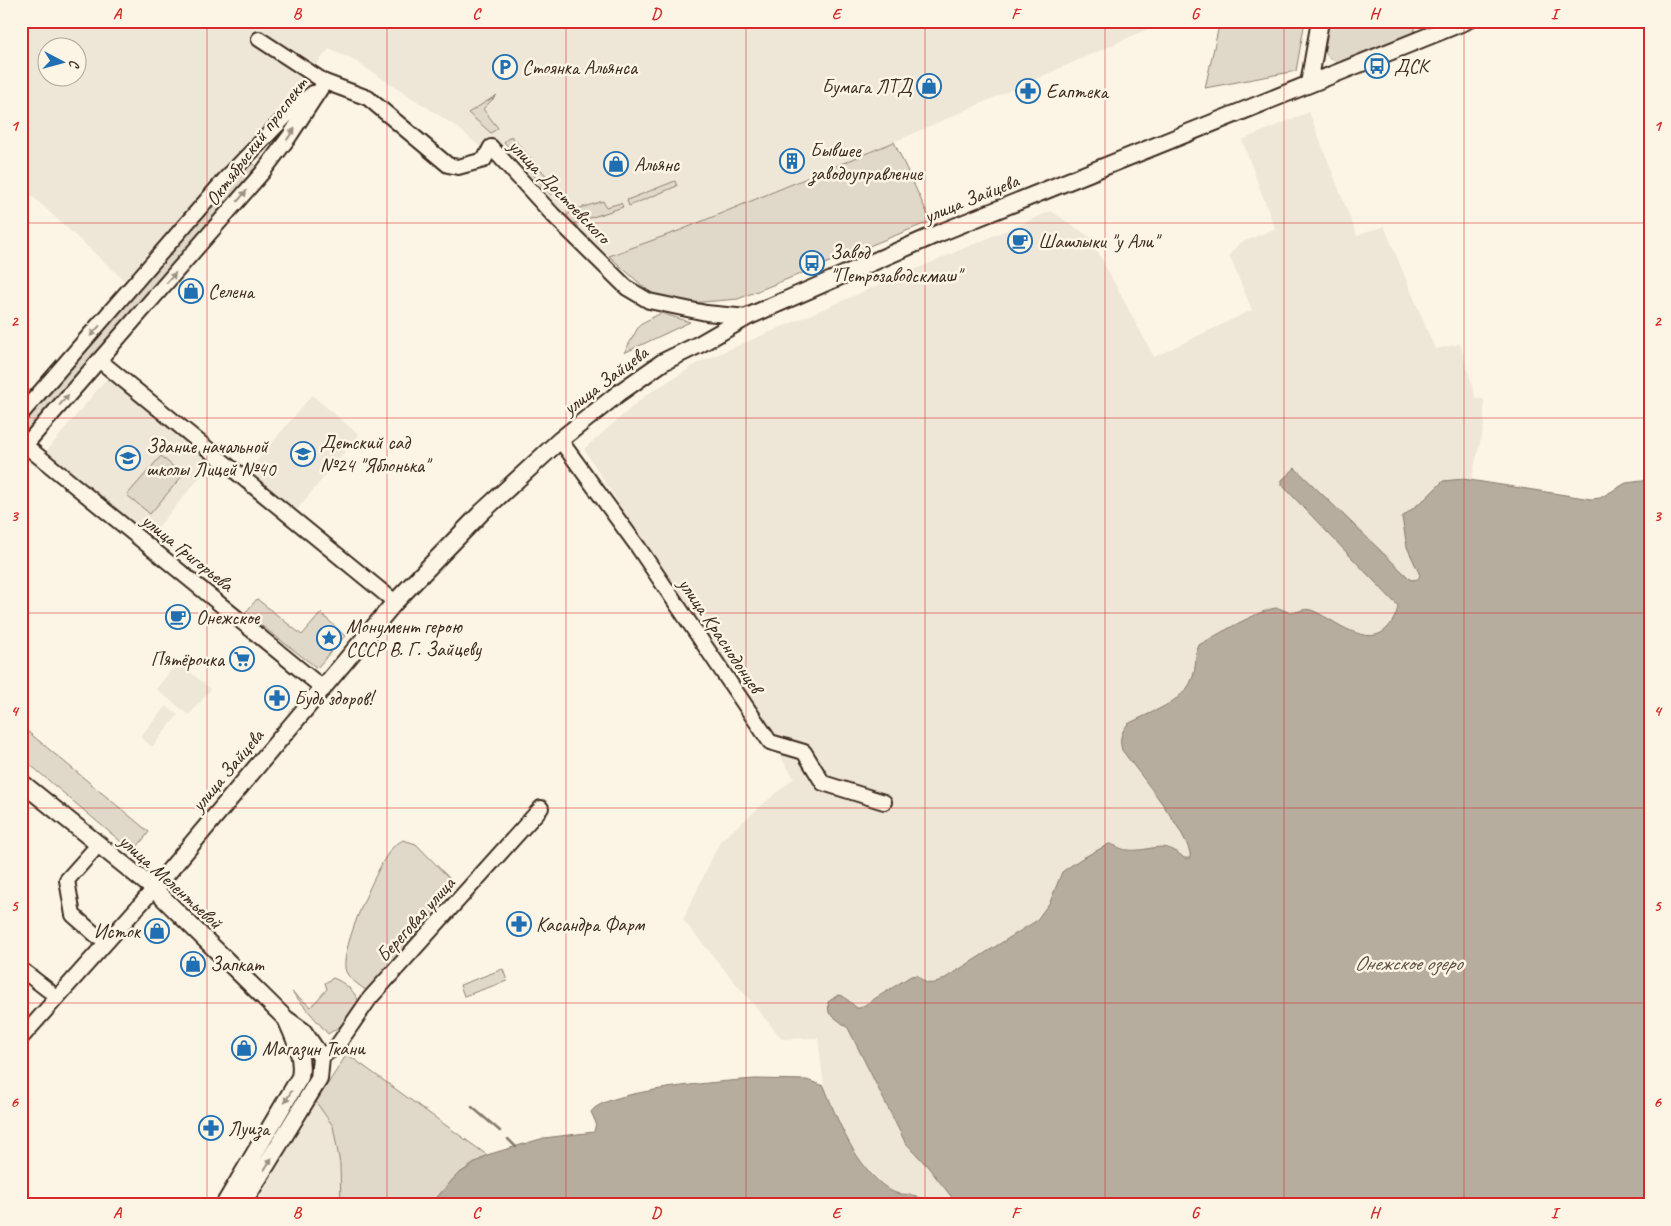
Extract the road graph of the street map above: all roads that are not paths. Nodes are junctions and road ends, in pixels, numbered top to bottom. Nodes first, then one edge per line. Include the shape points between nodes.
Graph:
1 (1320, 21) edge
2 (1428, 21) edge
3 (1457, 22) edge
4 (259, 39) dead end
5 (1417, 40) junction
6 (1316, 46) junction
7 (1342, 71) junction
8 (325, 82) junction
9 (1309, 84) junction
10 (247, 156) junction
11 (262, 173) junction
12 (112, 312) junction
13 (746, 317) junction
14 (130, 325) junction
15 (99, 360) junction
16 (25, 410) edge
17 (47, 420) junction
18 (560, 440) junction
19 (24, 448) edge
20 (395, 602) junction
21 (324, 689) junction
22 (21, 782) edge
23 (884, 802) dead end
24 (541, 808) dead end
25 (99, 844) junction
26 (154, 889) junction
27 (97, 936) dead end
28 (21, 969) edge
29 (48, 990) dead end
30 (286, 1019) junction
31 (24, 1029) edge
32 (321, 1063) junction
33 (301, 1064) junction
34 (224, 1205) edge
35 (242, 1205) edge

1 - 6 main road
2 - 5 main road
3 - 5 main road, улица Зайцева
4 - 8 street, улица Достоевского
5 - 7 main road, улица Зайцева
6 - 7 main road via 1323,62
6 - 9 main road
7 - 9 main road, улица Зайцева
8 - 10 street, Октябрьский проспект
11 -> 8 street, Октябрьский проспект
8 - 13 street, улица Достоевского via 368,98 448,165 458,167 484,160 491,147 553,215 627,288 649,301 706,313
9 - 13 main road, улица Зайцева via 937,234
10 - 11 street via 260,161
10 - 12 street, Октябрьский проспект
14 -> 11 street, Октябрьский проспект
12 - 14 street via 122,313
12 -> 16 street, Октябрьский проспект
13 - 18 main road, улица Зайцева via 663,362
14 - 15 street, Октябрьский проспект
17 -> 15 street, Октябрьский проспект
15 - 20 street
16 - 17 street via 44,412
17 - 19 street, Октябрьский проспект
18 - 20 main road, улица Зайцева via 482,512
18 - 23 street, улица Краснодонцев via 638,547 770,742 804,752 823,783
19 - 21 street, улица Григорьева
20 - 21 main road, улица Зайцева
21 - 26 main road, улица Зайцева
22 - 25 main road, улица Мелентьевой
24 - 32 street, Береговая улица via 370,998 337,1046
25 - 26 main road, улица Мелентьевой
25 - 27 street via 67,880 73,915
26 - 30 main road, улица Мелентьевой
26 - 31 street, улица Зайцева
28 - 29 street
30 - 32 main road, улица Мелентьевой via 303,1031
30 - 33 main road
32 - 33 main road via 310,1055
35 -> 32 main road via 319,1079
33 -> 34 main road via 300,1076

